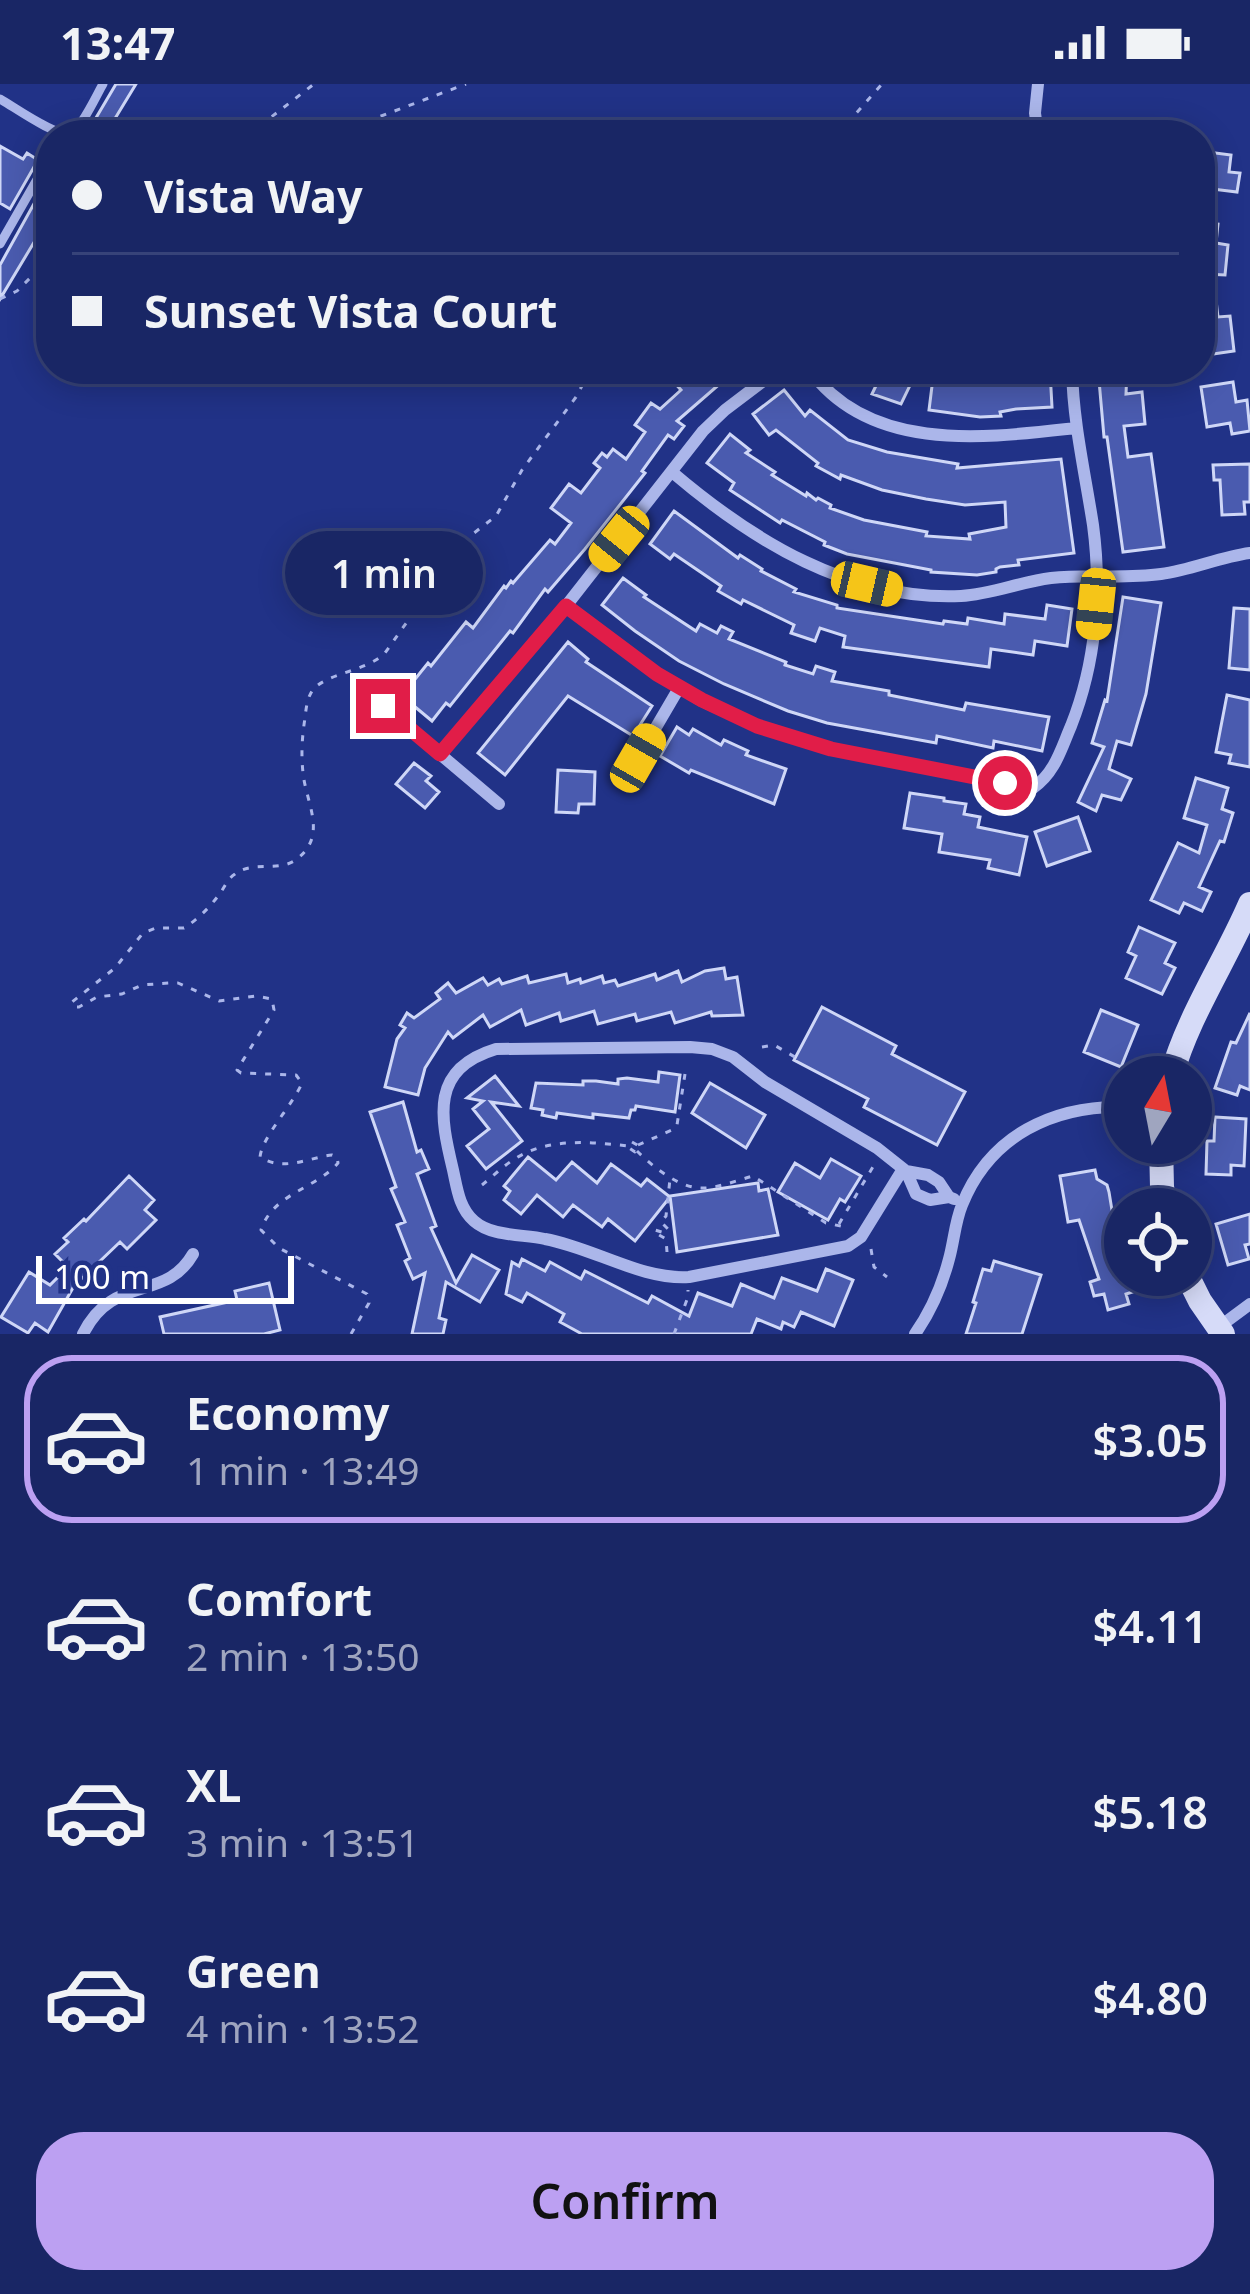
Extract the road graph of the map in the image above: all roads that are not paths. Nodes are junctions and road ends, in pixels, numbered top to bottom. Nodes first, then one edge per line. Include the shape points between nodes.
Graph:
1 (103, 84) edge
2 (1039, 85) edge
3 (0, 98) edge
4 (40, 120) edge
5 (82, 120) edge
6 (1037, 120) edge
7 (36, 180) edge
8 (2, 237) edge
9 (760, 384) edge
10 (821, 384) edge
11 (1073, 384) edge
12 (1076, 428) junction
13 (672, 472) junction
14 (1250, 553) edge
15 (1097, 576) junction
16 (566, 606) junction
17 (679, 688) junction
18 (383, 706) dead end
19 (440, 754) junction
20 (638, 758) dead end
21 (499, 804) dead end
22 (1250, 904) edge
23 (1178, 1056) edge
24 (1104, 1108) edge
25 (904, 1170) junction
26 (949, 1197) junction
27 (963, 1203) junction
28 (194, 1254) dead end
29 (1199, 1296) edge
30 (1250, 1304) edge
31 (1220, 1331) edge
32 (82, 1334) edge
33 (915, 1334) edge

1 - 5 lane
2 - 6 street
3 - 4 lane
7 - 8 lane
9 - 13 street via 714,420
10 - 12 street via 853,410 904,430 979,437
11 - 12 street
12 - 15 street
13 - 15 street via 776,548 867,584 964,596
13 - 16 street
14 - 15 street via 1159,574
15 - 17 street via 1081,698 1056,762 1034,788 798,740
16 - 17 street
16 - 19 street
17 - 20 street
18 - 19 street
19 - 21 street
22 - 23 main road
24 - 27 street via 1056,1115 1021,1132 992,1158
25 - 25 street via 848,1246 668,1277 477,1224 460,1202 442,1107 462,1066 496,1049 701,1048 742,1063
25 - 26 street via 928,1175
25 - 26 street via 916,1194
26 - 27 street
27 - 33 street via 938,1292
28 - 32 street via 180,1274 113,1298
29 - 31 main road
30 - 31 street

